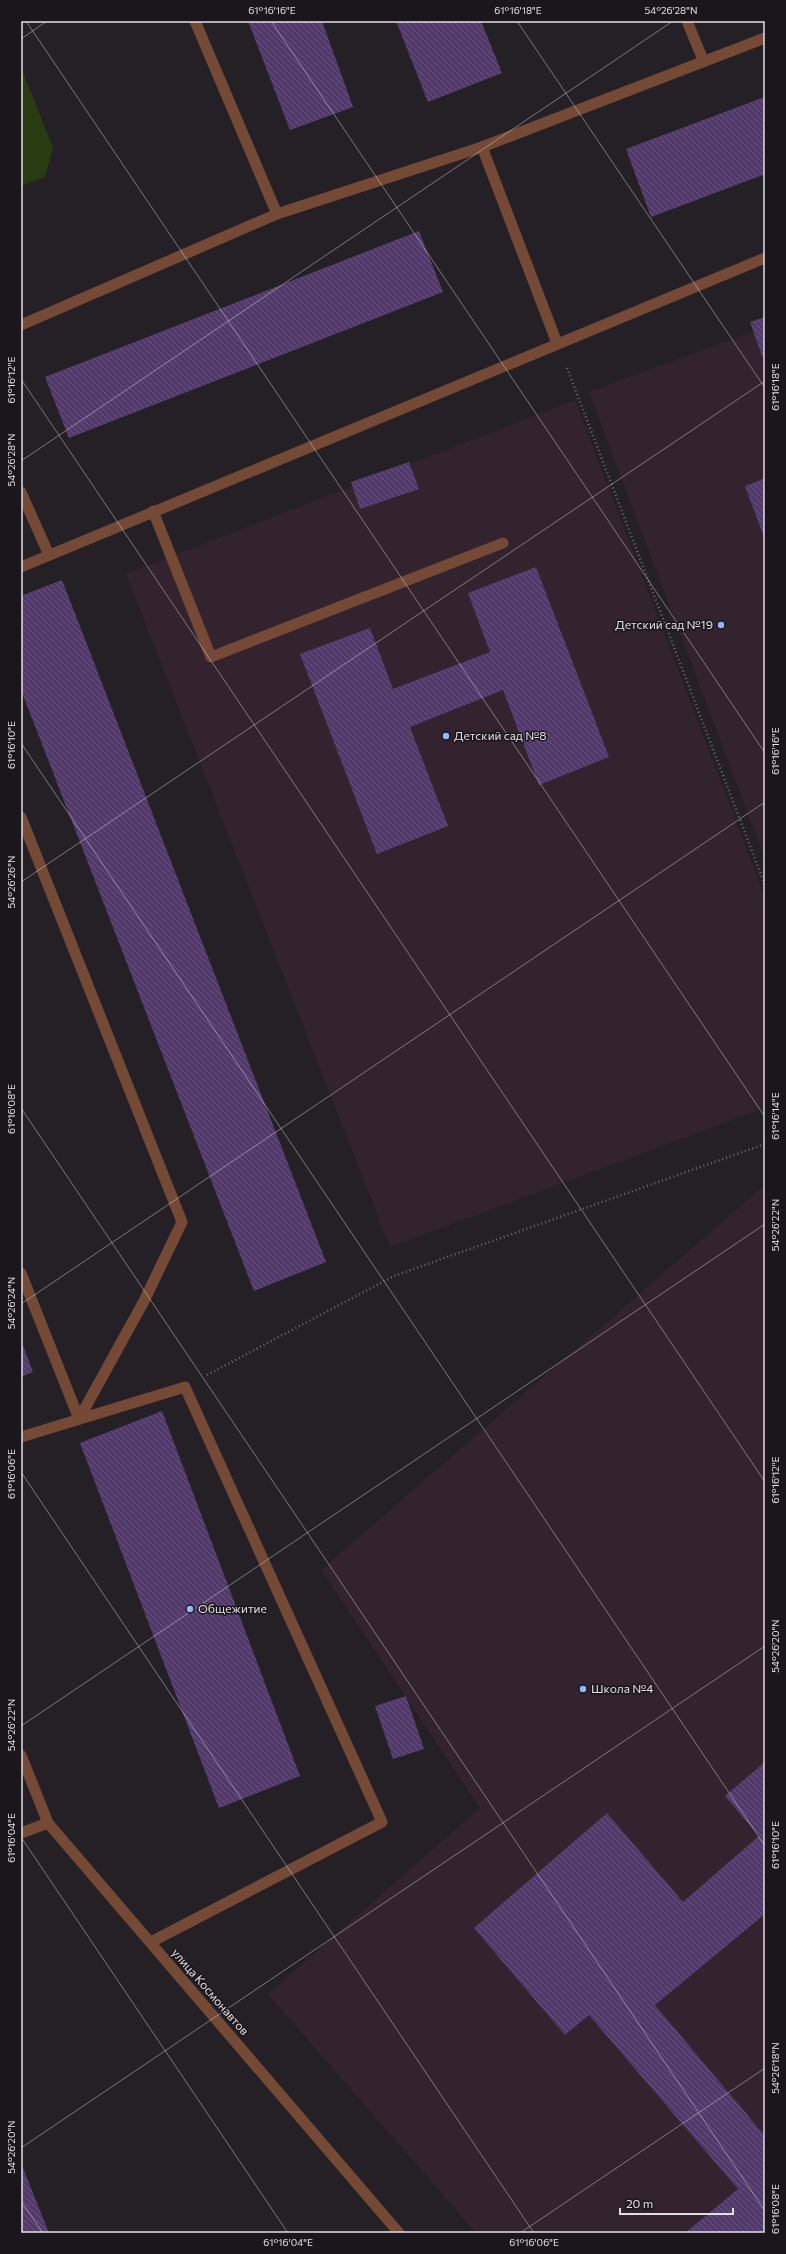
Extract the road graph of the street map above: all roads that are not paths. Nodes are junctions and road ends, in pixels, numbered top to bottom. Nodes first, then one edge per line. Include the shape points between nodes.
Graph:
1 (195, 21) edge
2 (687, 21) edge
3 (765, 38) edge
4 (703, 60) junction
5 (482, 147) junction
6 (277, 214) junction
7 (765, 258) edge
8 (21, 325) edge
9 (557, 343) junction
10 (21, 492) edge
11 (153, 511) junction
12 (504, 543) dead end
13 (49, 555) junction
14 (21, 567) edge
15 (21, 817) edge
16 (21, 1273) edge
17 (79, 1419) junction
18 (21, 1436) edge
19 (21, 1755) edge
20 (48, 1823) junction
21 (21, 1833) edge
22 (150, 1942) junction
23 (399, 2233) edge

1 - 6 street
2 - 4 street
3 - 4 street
4 - 5 street
5 - 6 street
5 - 9 street
6 - 8 street
7 - 9 street
9 - 11 street
10 - 13 street
11 - 12 street via 212,657
11 - 13 street
13 - 14 street
15 - 17 street via 182,1222 144,1301
16 - 17 street
17 - 18 street
17 - 22 street via 186,1387 382,1822
19 - 20 street, улица Космонавтов
20 - 21 street
20 - 22 street, улица Космонавтов
22 - 23 street, улица Космонавтов

